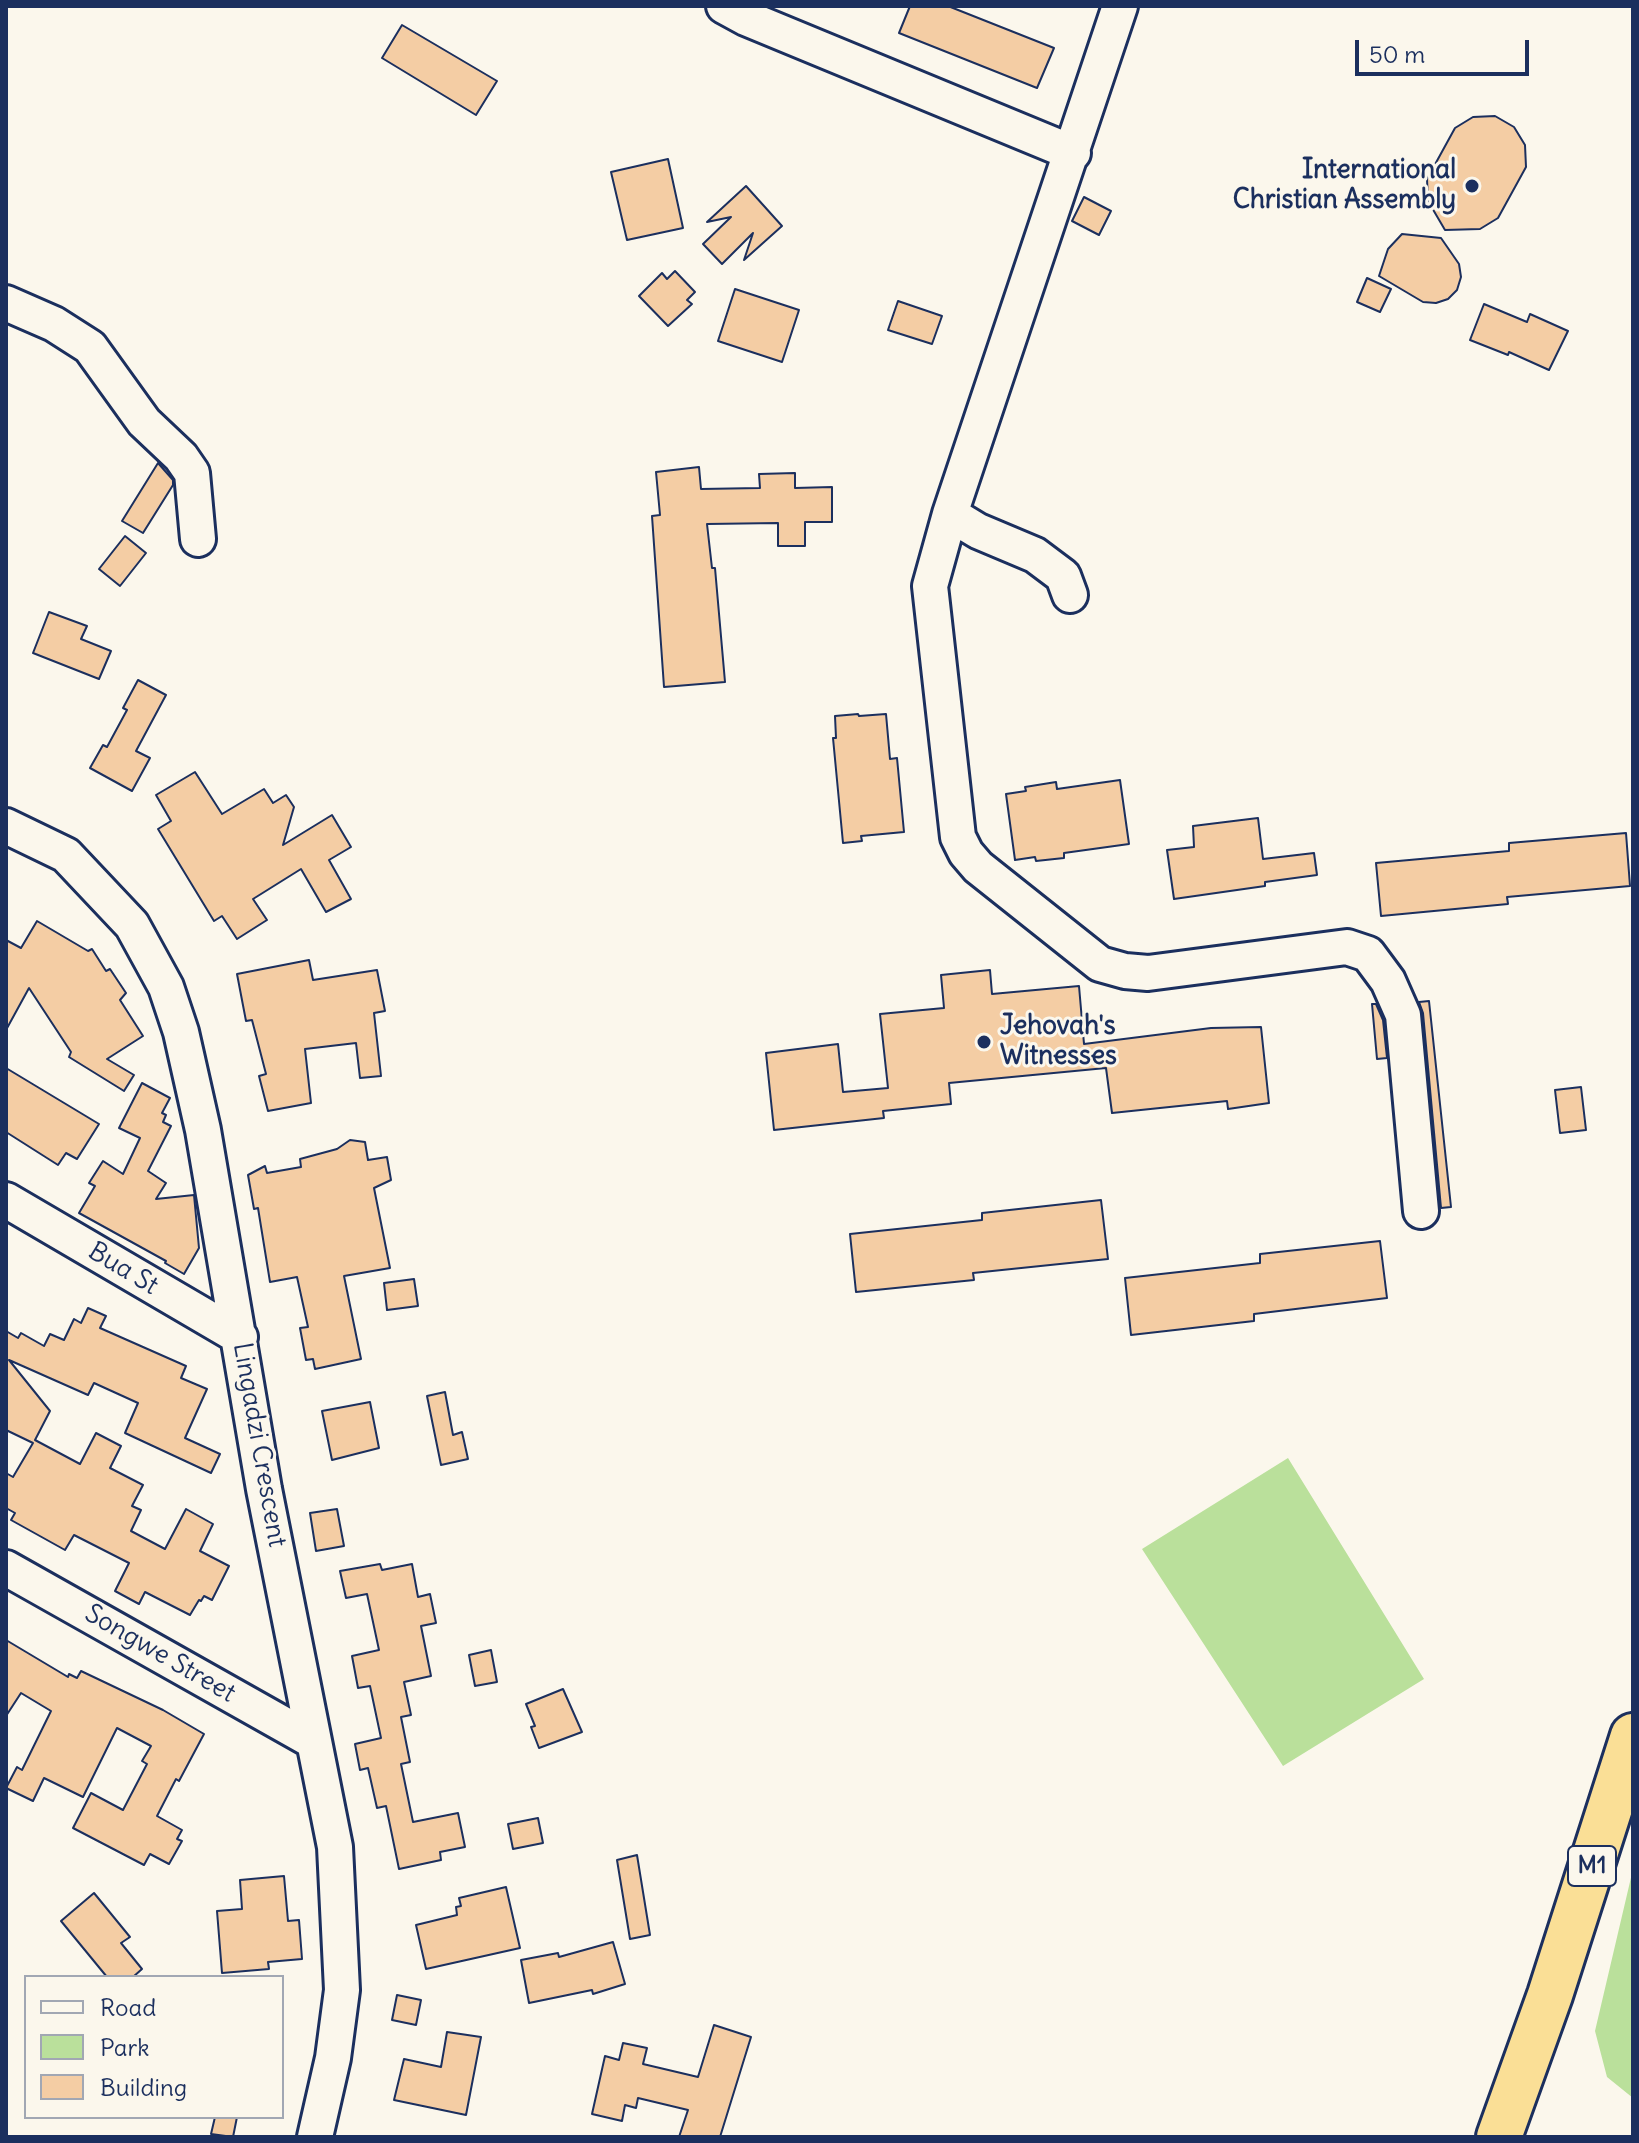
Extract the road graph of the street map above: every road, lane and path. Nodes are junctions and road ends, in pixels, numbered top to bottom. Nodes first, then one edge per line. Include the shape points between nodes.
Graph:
1 (724, 6) edge
2 (1120, 6) edge
3 (1073, 153) junction
4 (6, 303) edge
5 (950, 514) junction
6 (198, 539) dead end
7 (1070, 595) dead end
8 (6, 826) edge
9 (6, 1200) edge
10 (1421, 1211) dead end
11 (240, 1337) junction
12 (6, 1568) edge
13 (1633, 1736) edge
14 (313, 1741) junction
15 (315, 2137) edge
16 (1499, 2137) edge

1 - 3 street
2 - 3 street
3 - 5 street
4 - 6 street via 90,347 144,422 181,457 192,473
5 - 7 street via 1035,555 1063,576
5 - 10 street via 930,586 958,837 966,853 1100,964 1125,971 1148,973 1347,947 1368,954 1403,1015
8 - 11 street, Lingadzi Crescent via 66,855 132,925 166,987 203,1130
9 - 11 street, Bua St
11 - 14 street, Lingadzi Crescent
12 - 14 street, Songwe Street
13 - 16 highway, M1
14 - 15 street, Lingadzi Crescent via 335,1847 342,1990

